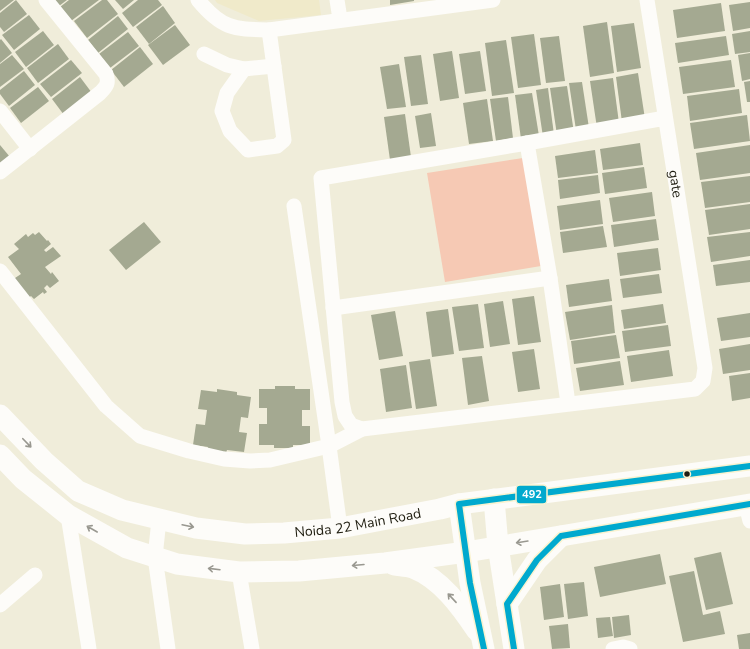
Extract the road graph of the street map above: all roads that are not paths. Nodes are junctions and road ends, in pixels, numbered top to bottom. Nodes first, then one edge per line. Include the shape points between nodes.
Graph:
1 (46, 0) edge
2 (198, 0) edge
3 (338, 0) edge
4 (493, 0) edge
5 (647, 0) edge
6 (340, 19) junction
7 (269, 30) junction
8 (204, 54) dead end
9 (274, 66) junction
10 (244, 69) junction
11 (0, 111) edge
12 (665, 118) junction
13 (527, 143) junction
14 (30, 149) junction
15 (0, 172) edge
16 (294, 206) dead end
17 (0, 271) edge
18 (550, 278) junction
19 (333, 308) junction
20 (568, 404) junction
21 (0, 415) edge
22 (362, 429) junction
23 (329, 446) junction
24 (0, 456) edge
25 (750, 466) edge
26 (494, 499) junction
27 (460, 504) junction
28 (749, 510) edge
29 (68, 515) junction
30 (159, 520) junction
31 (340, 528) junction
32 (561, 536) junction
33 (498, 546) junction
34 (466, 552) junction
35 (155, 558) junction
36 (384, 563) junction
37 (239, 572) junction
38 (35, 575) dead end
39 (507, 604) junction
40 (0, 605) edge
41 (484, 645) edge
42 (90, 649) edge
43 (168, 649) edge
44 (252, 649) edge
45 (514, 649) edge
46 (613, 649) edge
47 (630, 649) edge

1 - 14 street via 106,74 108,81 106,87
2 - 7 street via 225,25
3 - 6 street
4 - 6 street
5 - 12 street, gate
6 - 7 street
7 - 9 street
8 - 10 street via 227,65
9 - 10 street
9 - 10 street via 284,140 277,146 248,150 230,131 222,111 228,93
11 - 14 street
12 - 13 street
12 - 20 street, gate via 705,368 703,381 695,389
13 - 18 street
13 - 19 street via 320,178
14 - 15 street
16 - 23 street
17 - 23 street via 106,406 140,436 217,457 250,461 270,460
18 - 19 street
18 - 20 street
19 - 22 street via 345,416 351,425
20 - 22 street
21 -> 30 street, Noida 22 Main Road via 44,461 78,491 122,510
22 - 23 street
23 - 31 street
24 - 29 street via 22,480
25 - 26 street, Noida 22 Main Road
26 - 27 street, Noida 22 Main Road
26 - 33 street
27 - 31 street, Noida 22 Main Road
27 - 34 street
28 - 32 street
35 -> 29 street via 126,548
29 - 42 street
30 -> 31 street, Noida 22 Main Road via 245,534
30 - 35 street
32 -> 33 street
32 - 39 street via 537,560
33 - 34 street
33 - 39 street
34 - 36 street
34 - 41 street
37 -> 35 street via 177,564
35 - 43 street
36 -> 37 street via 299,571
41 -> 36 street via 464,611 438,582 412,568
37 - 44 street
38 - 40 street
39 - 45 street
46 - 47 street

